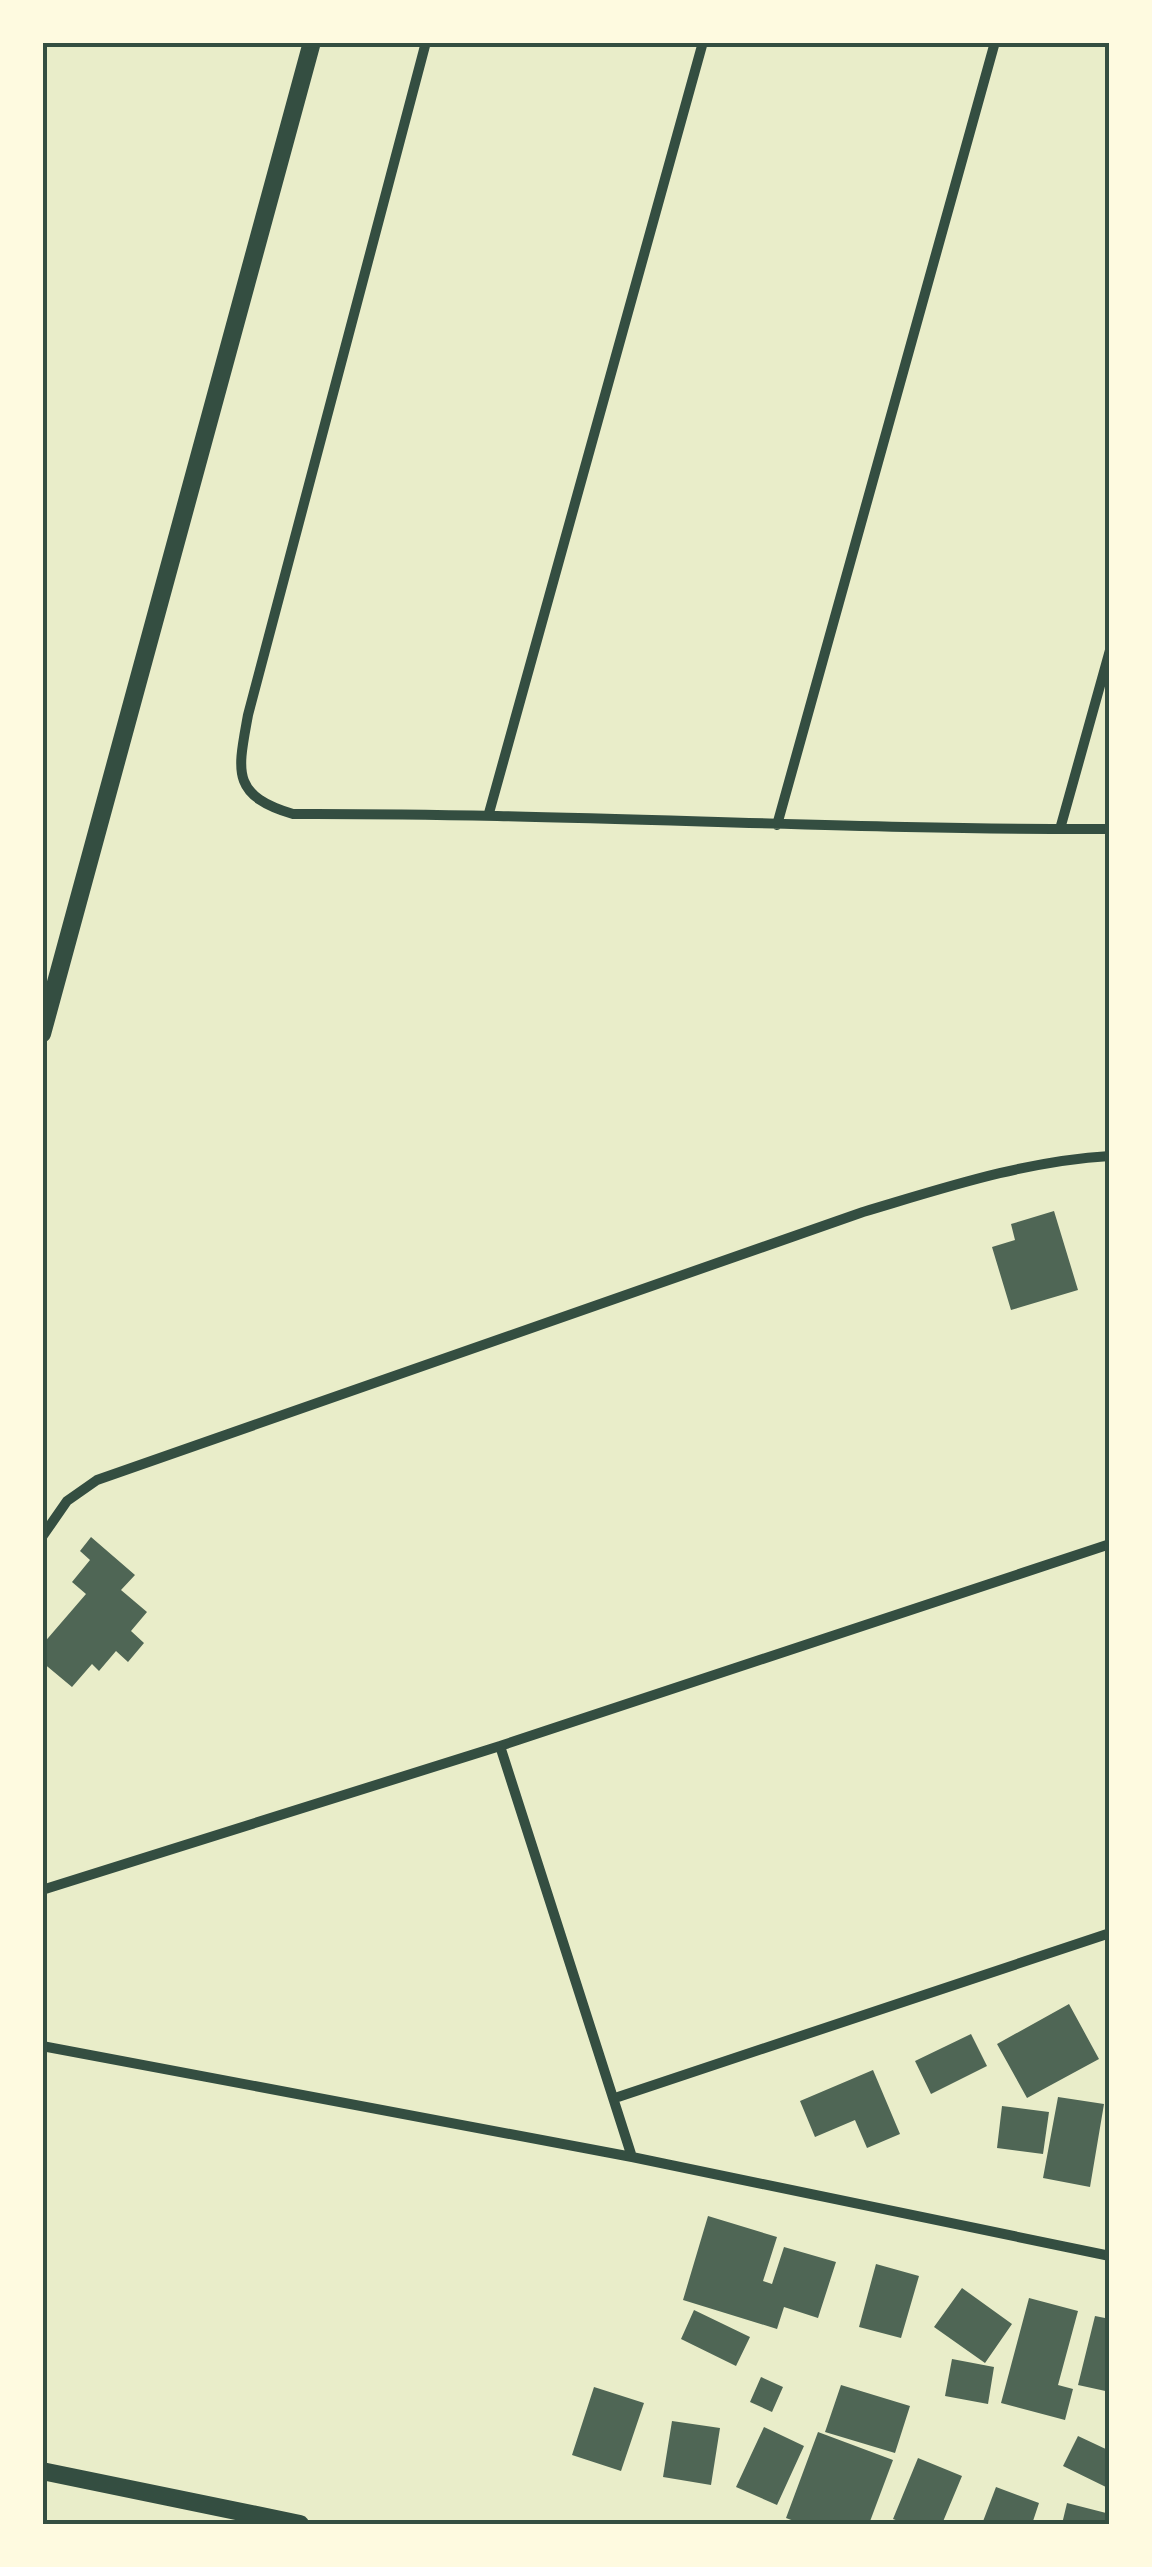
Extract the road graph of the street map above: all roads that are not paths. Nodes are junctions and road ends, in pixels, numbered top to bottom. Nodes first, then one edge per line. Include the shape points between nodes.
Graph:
1 (312, 42) edge
2 (426, 42) edge
3 (703, 42) edge
4 (995, 42) edge
5 (1110, 650) edge
6 (490, 813) junction
7 (777, 825) junction
8 (1060, 829) junction
9 (1110, 829) edge
10 (42, 1034) edge
11 (1110, 1156) edge
12 (42, 1537) edge
13 (1110, 1544) edge
14 (500, 1746) junction
15 (42, 1890) edge
16 (1110, 1933) edge
17 (42, 2046) edge
18 (614, 2098) junction
19 (632, 2157) junction
20 (1110, 2256) edge
21 (42, 2471) edge
22 (300, 2524) edge

1 - 10 street
2 - 6 street via 238,766 253,796 293,814
3 - 6 street
4 - 7 street
5 - 8 street
6 - 7 street
7 - 8 street
8 - 9 street
11 - 12 street via 996,1174 863,1212 97,1480 67,1501
13 - 14 street
14 - 15 street
14 - 18 street
16 - 18 street
17 - 19 street
18 - 19 street
19 - 20 street
21 - 22 street

